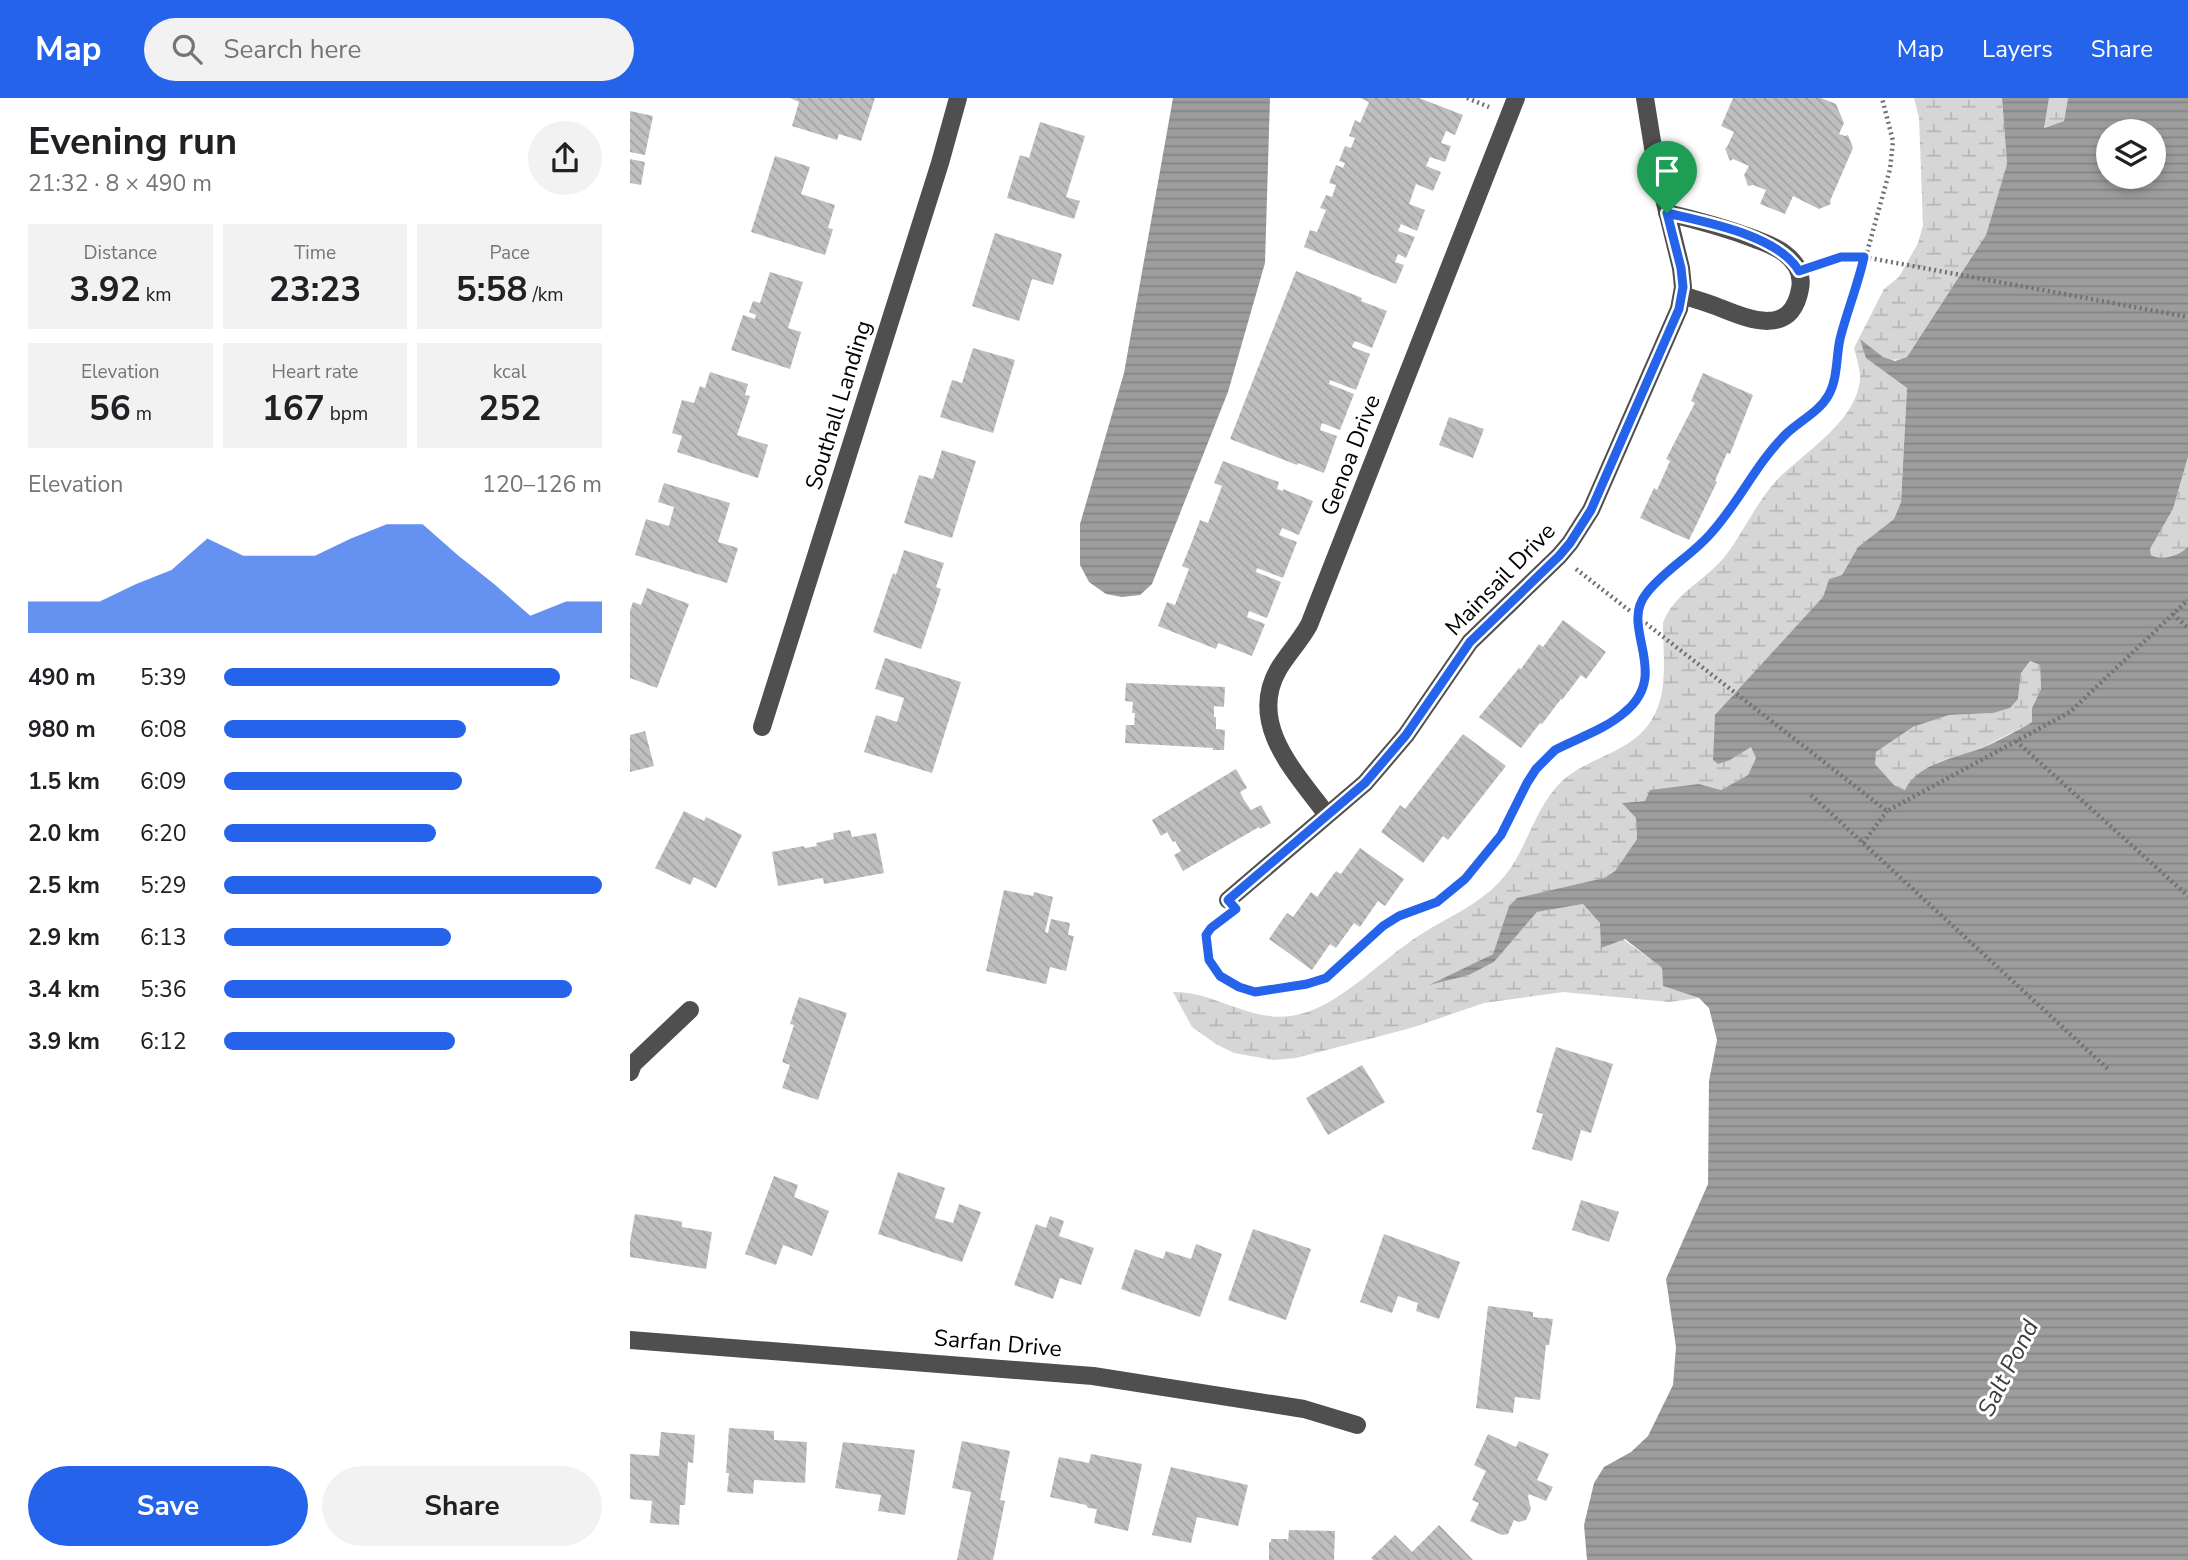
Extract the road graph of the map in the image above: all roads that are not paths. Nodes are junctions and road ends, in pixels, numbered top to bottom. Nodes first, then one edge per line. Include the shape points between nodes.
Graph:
1 (958, 98) edge
2 (1516, 98) edge
3 (1644, 98) edge
4 (1667, 213) junction
5 (1682, 295) junction
6 (762, 727) dead end
7 (1327, 816) junction
8 (1228, 900) road end
9 (690, 1010) dead end
10 (630, 1072) edge
11 (630, 1340) edge
12 (1357, 1425) dead end

1 - 6 street, Southall Landing
2 - 7 street, Genoa Drive via 1314,612 1271,689 1270,725 1275,740
3 - 4 street, Mainsail Drive
4 - 5 street, Mainsail Drive via 1681,268
4 - 5 street via 1724,227 1776,247 1794,262 1801,279 1787,315 1763,322
5 - 7 street, Mainsail Drive via 1591,510 1570,543 1470,642 1386,760
7 - 8 street, Mainsail Drive
9 - 10 street
11 - 12 street, Sarfan Drive via 1093,1376 1304,1409

